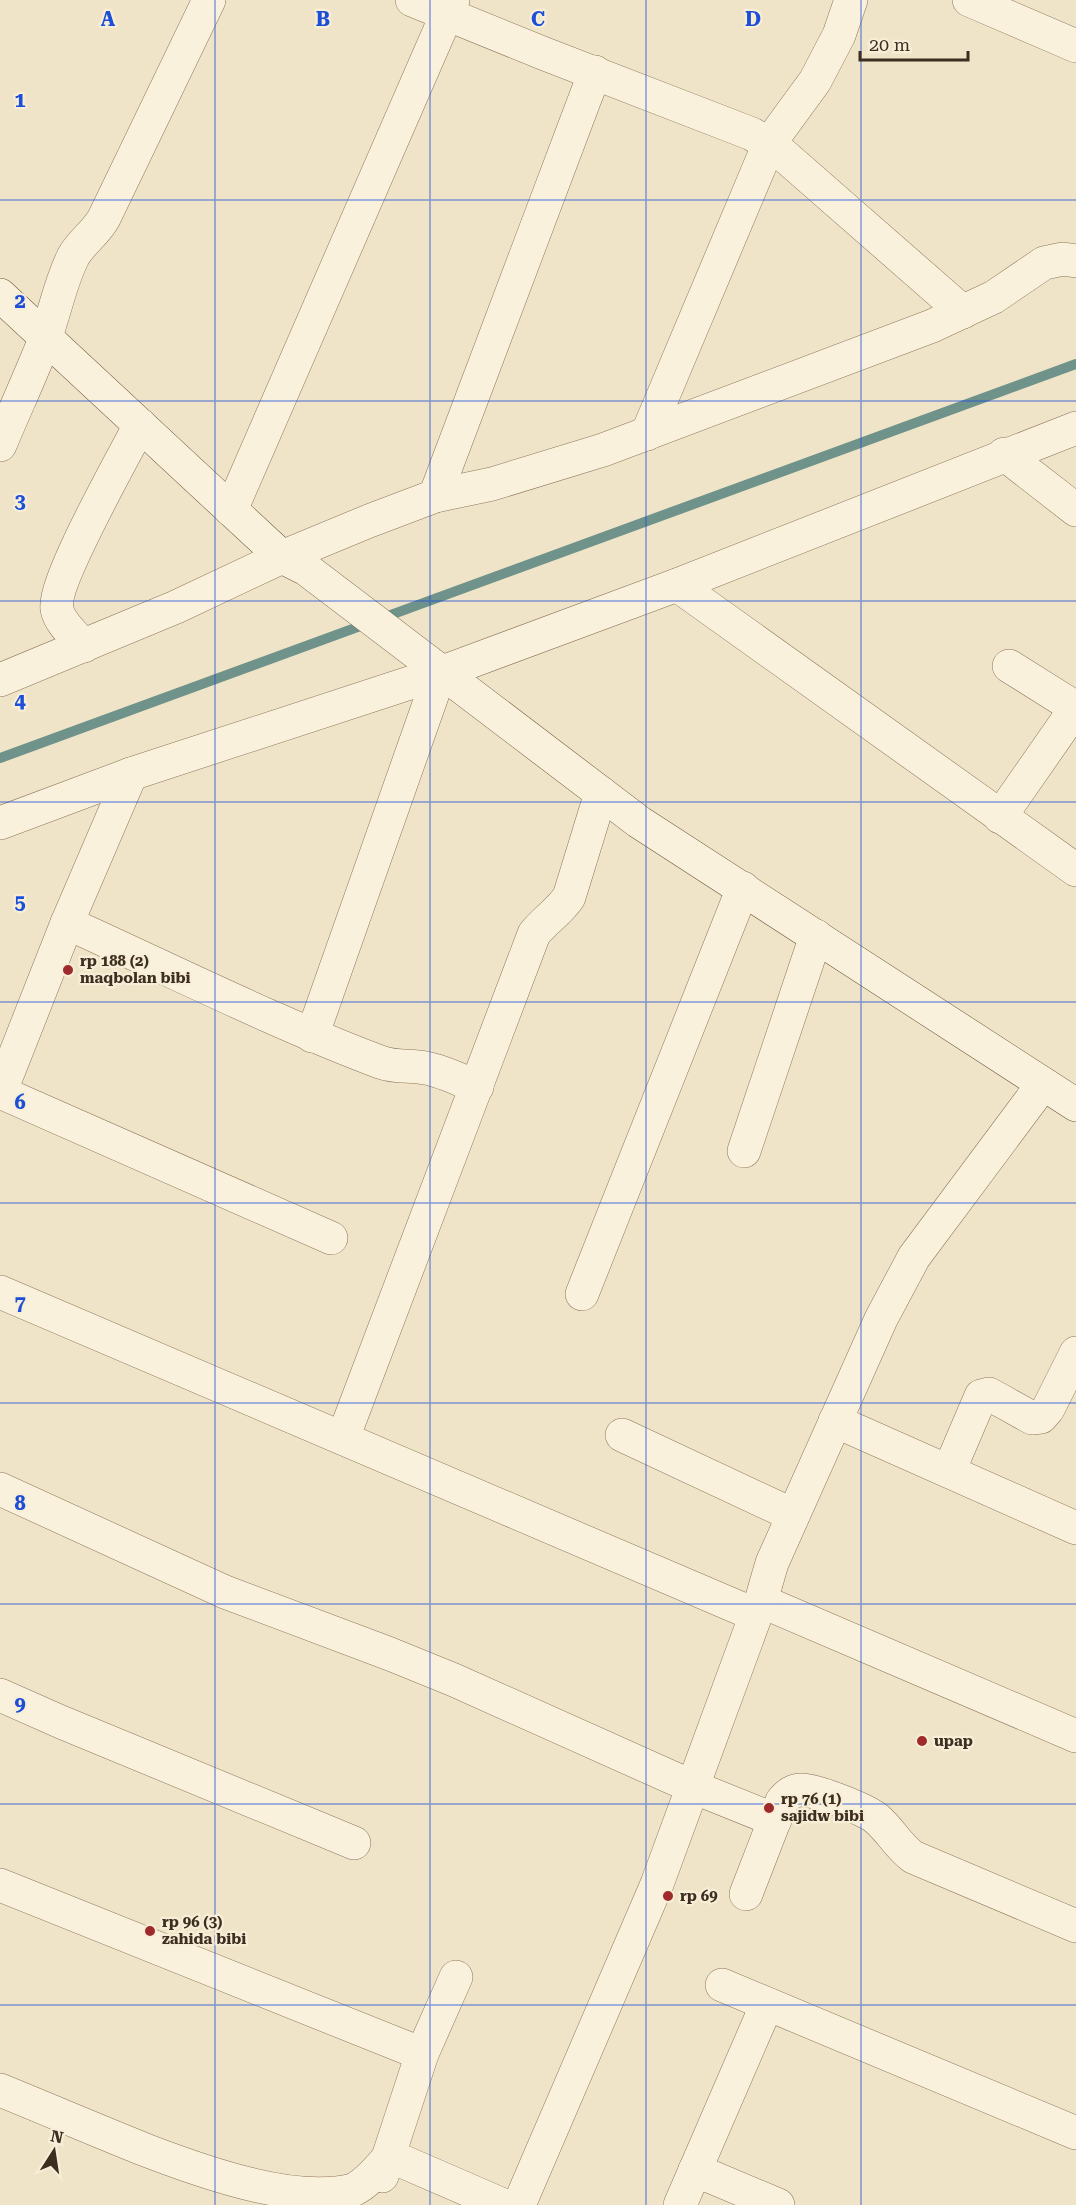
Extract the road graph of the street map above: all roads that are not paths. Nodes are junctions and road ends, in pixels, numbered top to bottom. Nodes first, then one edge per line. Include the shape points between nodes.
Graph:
1 (208, 0) edge
2 (412, 0) edge
3 (851, 0) edge
4 (969, 0) edge
5 (450, 7) edge
6 (1076, 46) edge
7 (595, 72) junction
8 (769, 144) junction
9 (1076, 261) edge
10 (0, 295) edge
11 (963, 312) junction
12 (45, 337) junction
13 (140, 425) junction
14 (1076, 428) edge
15 (647, 434) junction
16 (0, 444) edge
17 (1005, 454) junction
18 (435, 496) junction
19 (231, 510) junction
20 (1076, 510) edge
21 (294, 563) junction
22 (677, 585) junction
23 (84, 646) junction
24 (1009, 666) dead end
25 (440, 673) junction
26 (0, 680) edge
27 (1076, 708) edge
28 (131, 774) junction
29 (601, 793) junction
30 (1000, 816) junction
31 (0, 823) edge
32 (1076, 870) edge
33 (743, 888) junction
34 (67, 923) junction
35 (816, 936) junction
36 (312, 1036) junction
37 (1043, 1084) junction
38 (477, 1087) junction
39 (0, 1093) edge
40 (1076, 1105) edge
41 (744, 1151) dead end
42 (331, 1238) dead end
43 (0, 1292) edge
44 (582, 1294) dead end
45 (1076, 1353) edge
46 (835, 1421) junction
47 (622, 1435) dead end
48 (343, 1438) junction
49 (949, 1472) junction
50 (0, 1489) edge
51 (793, 1515) junction
52 (1076, 1528) edge
53 (759, 1608) junction
54 (0, 1695) edge
55 (1076, 1736) edge
56 (693, 1787) junction
57 (775, 1820) junction
58 (354, 1843) dead end
59 (0, 1885) edge
60 (746, 1894) dead end
61 (1076, 1926) edge
62 (456, 1977) dead end
63 (722, 1985) dead end
64 (767, 2004) junction
65 (422, 2054) junction
66 (0, 2090) edge
67 (1076, 2133) edge
68 (390, 2156) junction
69 (695, 2170) junction
70 (370, 2205) edge
71 (503, 2205) edge
72 (519, 2205) edge
73 (680, 2205) edge
74 (778, 2205) edge

1 - 12 street via 104,218 74,255
2 - 5 street
3 - 8 street via 839,35 815,81
4 - 6 street
5 - 7 street
5 - 19 street
7 - 8 street via 725,122
7 - 18 street
8 - 11 street
8 - 15 street
9 - 11 street via 1044,263 994,297
10 - 12 street
11 - 15 street
12 - 13 street
12 - 16 street
13 - 19 street
13 - 23 street via 72,558 56,602 59,617
14 - 17 street
15 - 18 street via 503,480
17 - 20 street
17 - 22 street
18 - 21 street
19 - 21 street
21 - 23 street
21 - 25 street
22 - 25 street
22 - 30 street
23 - 26 street
24 - 27 street
25 - 28 street
25 - 29 street
25 - 36 street
27 - 30 street
28 - 31 street
28 - 34 street
29 - 33 street
29 - 38 street via 569,897 534,934
30 - 32 street
33 - 35 street
33 - 44 street
34 - 36 street
34 - 39 street
35 - 37 street
35 - 41 street
36 - 38 street via 384,1064 433,1069
37 - 40 street
37 - 46 street via 915,1257 881,1319
38 - 48 street
39 - 42 street
43 - 48 street
45 - 49 street via 1039,1419 989,1394 981,1396
46 - 49 street
46 - 51 street
47 - 51 street
48 - 53 street
49 - 52 street
50 - 56 street via 225,1592 444,1676
51 - 53 street via 772,1563
53 - 55 street
53 - 56 street
54 - 58 street
56 - 57 street
56 - 72 street via 657,1884
57 - 60 street
57 - 61 street via 787,1795 794,1791 812,1792 876,1818 913,1857
59 - 65 street
62 - 65 street
63 - 64 street
64 - 67 street
64 - 69 street
65 - 68 street
66 - 68 street via 229,2182 299,2198 354,2190
68 - 70 street
68 - 71 street
69 - 73 street
69 - 74 street

